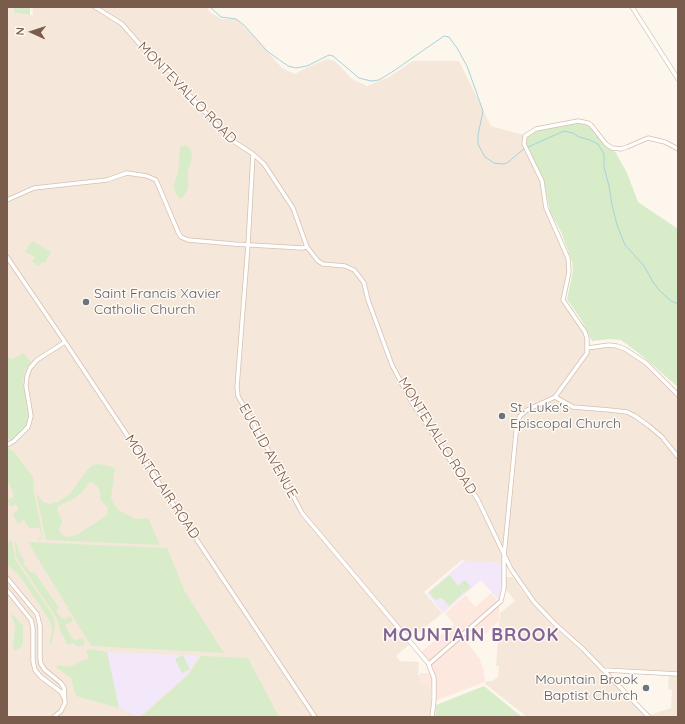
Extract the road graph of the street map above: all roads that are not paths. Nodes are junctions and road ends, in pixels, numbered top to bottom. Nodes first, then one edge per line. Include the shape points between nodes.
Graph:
1 (95, 7) edge
2 (632, 7) edge
3 (678, 78) edge
4 (678, 149) edge
5 (253, 154) junction
6 (7, 200) edge
7 (248, 245) junction
8 (307, 247) junction
9 (7, 257) edge
10 (66, 342) junction
11 (587, 348) junction
12 (678, 395) edge
13 (555, 397) junction
14 (7, 445) edge
15 (678, 457) edge
16 (505, 542) junction
17 (499, 544) junction
18 (504, 556) junction
19 (511, 569) junction
20 (504, 573) junction
21 (7, 578) edge
22 (7, 590) edge
23 (429, 664) junction
24 (604, 670) junction
25 (678, 674) edge
26 (65, 703) junction
27 (54, 717) edge
28 (316, 717) edge
29 (432, 717) edge
30 (649, 717) edge

1 - 5 main road, MONTEVALLO ROAD via 122,24 149,55 171,72 222,132
2 - 3 main road
4 - 11 main road via 665,142 648,138 627,147 612,148 592,126 578,121 536,129 525,136 524,144 542,181 546,208 568,258 569,272 564,300 585,332
5 - 7 main road, EUCLID AVENUE
5 - 8 main road, MONTEVALLO ROAD via 272,174 293,208
6 - 7 main road via 34,188 107,180 127,173 147,176 156,180 181,237 188,240
7 - 8 main road
7 - 23 main road, EUCLID AVENUE via 238,396 302,513
8 - 17 main road, MONTEVALLO ROAD via 318,261 354,270 364,283 392,365 411,401 470,486
9 - 10 main road, MONTCLAIR ROAD
10 - 14 main road via 38,359 30,368 26,386 31,416 28,427
10 - 28 main road, MONTCLAIR ROAD
11 - 12 main road via 609,345 625,349 646,363
11 - 13 main road via 587,353
13 - 15 main road via 573,407 613,410 635,416 662,437
13 - 16 main road via 527,410 517,423
16 - 17 main road
16 - 18 main road
17 - 18 main road, MONTEVALLO ROAD
18 - 19 main road, MONTEVALLO ROAD
18 - 20 main road
19 - 20 main road
19 - 24 main road, MONTEVALLO ROAD via 534,602
20 - 23 main road via 501,601
21 - 26 main road via 38,617 41,664 61,683
22 - 26 main road via 31,620 35,670 61,692
23 - 29 main road, EUCLID AVENUE via 434,678
24 - 25 main road
24 - 30 main road, MONTEVALLO ROAD
26 - 27 main road

